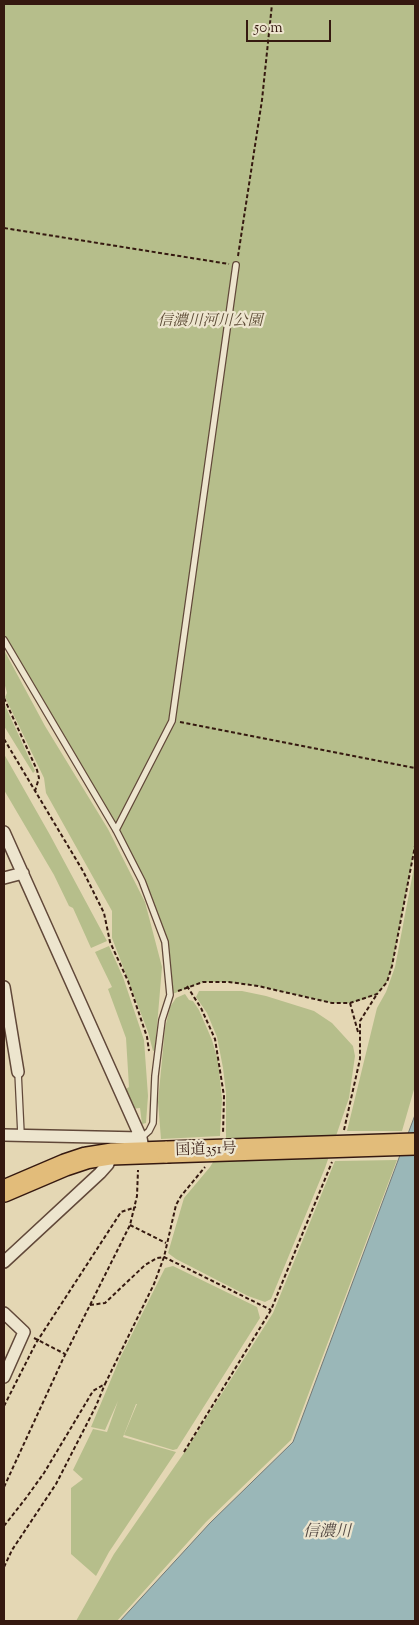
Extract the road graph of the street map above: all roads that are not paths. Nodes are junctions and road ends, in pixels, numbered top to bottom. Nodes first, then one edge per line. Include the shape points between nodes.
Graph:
1 (236, 265) road end
2 (4, 640) edge
3 (116, 830) junction
4 (4, 832) edge
5 (23, 873) junction
6 (4, 878) edge
7 (4, 987) edge
8 (6, 1025) edge
9 (18, 1072) joint
10 (22, 1134) junction
11 (4, 1135) edge
12 (415, 1144) edge
13 (140, 1153) junction
14 (111, 1154) junction
15 (4, 1191) edge
16 (4, 1262) edge
17 (4, 1313) edge
18 (4, 1377) edge

1 - 3 lane via 172,721
2 - 3 lane
3 - 13 lane via 142,881 165,942 170,995 162,1020 154,1076 153,1124
4 - 5 street
5 - 6 street
5 - 13 street
7 - 8 street
8 - 9 street
9 - 10 lane
10 - 11 street
10 - 13 street
12 - 13 highway, 国道351号, bridge
13 - 14 highway, 国道351号
14 - 15 highway, 国道351号 via 65,1164
14 - 16 street via 100,1173
17 - 18 street via 24,1332

